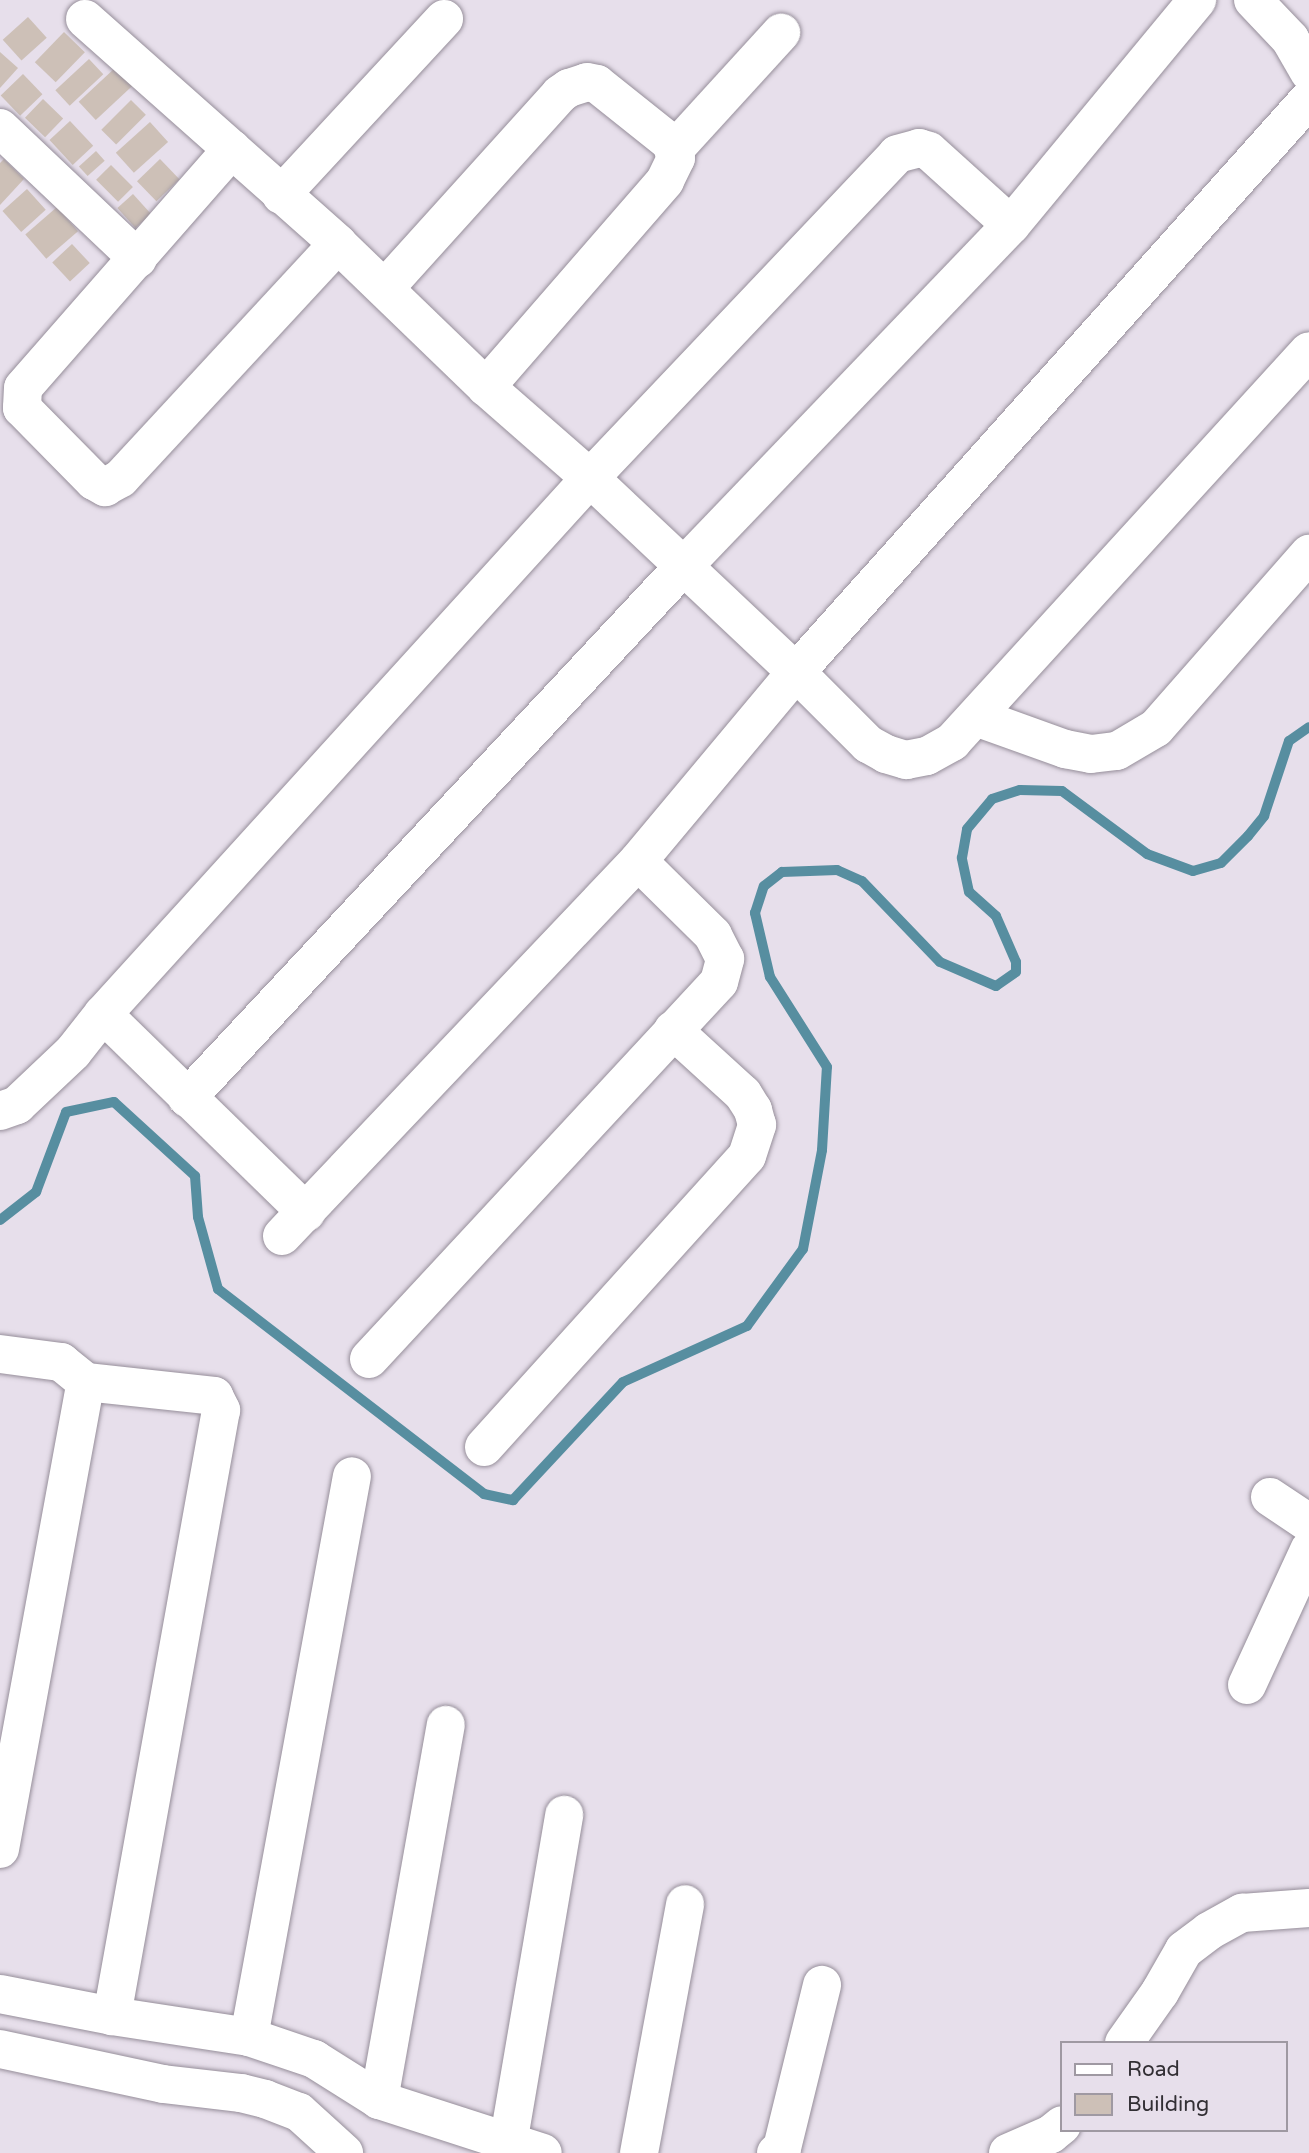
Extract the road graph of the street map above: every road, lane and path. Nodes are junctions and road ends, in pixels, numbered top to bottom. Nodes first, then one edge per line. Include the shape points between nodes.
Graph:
1 (1197, 0) edge
2 (1253, 0) edge
3 (85, 19) dead end
4 (444, 19) dead end
5 (780, 33) dead end
6 (1309, 72) edge
7 (1309, 99) edge
8 (0, 128) edge
9 (232, 149) junction
10 (674, 150) junction
11 (281, 195) junction
12 (1011, 225) junction
13 (338, 244) junction
14 (138, 259) junction
15 (385, 288) junction
16 (1309, 351) edge
17 (486, 387) junction
18 (590, 478) junction
19 (1309, 554) edge
20 (683, 567) junction
21 (796, 671) junction
22 (976, 717) junction
23 (638, 860) junction
24 (103, 1014) junction
25 (673, 1030) junction
26 (187, 1098) junction
27 (0, 1111) edge
28 (0, 1354) edge
29 (369, 1359) dead end
30 (86, 1382) junction
31 (484, 1447) dead end
32 (352, 1476) dead end
33 (1270, 1497) dead end
34 (1309, 1523) edge
35 (1309, 1550) edge
36 (1247, 1685) dead end
37 (446, 1725) dead end
38 (564, 1815) dead end
39 (0, 1849) edge
40 (685, 1904) dead end
41 (1309, 1908) edge
42 (822, 1985) dead end
43 (0, 1994) edge
44 (112, 2016) junction
45 (249, 2037) junction
46 (1125, 2041) edge
47 (0, 2049) edge
48 (379, 2100) junction
49 (1060, 2126) edge
50 (525, 2148) edge
51 (344, 2153) edge
52 (639, 2153) edge
53 (776, 2153) edge
54 (1008, 2153) edge

1 - 12 street
2 - 6 street via 1290,39
3 - 9 street
4 - 11 street
5 - 10 street
7 - 21 street
8 - 14 street
9 - 11 street
9 - 14 street
10 - 15 street via 597,84 569,88
10 - 17 street via 673,170 665,181
11 - 13 street
12 - 18 street via 929,151 919,148 897,154
12 - 20 street
13 - 14 street via 121,478 105,487 27,414 20,396 29,378
13 - 15 street
15 - 17 street
16 - 22 street
17 - 18 street
18 - 20 street
18 - 24 street
19 - 22 street via 1156,728 1117,751 1091,754 1065,749
20 - 21 street
20 - 26 street
21 - 22 street via 868,744 906,760 927,756 952,742
21 - 23 street
23 - 25 street via 713,935 725,959 719,982
23 - 26 street via 294,1224
24 - 26 street
24 - 27 street via 73,1052 17,1105
25 - 29 street
25 - 31 street via 743,1094 753,1110 757,1125 747,1156
28 - 30 street via 61,1362
30 - 39 street
30 - 44 street via 214,1396 221,1410
32 - 45 street
33 - 34 street
35 - 36 street
37 - 48 street
38 - 50 street
40 - 52 street
41 - 46 street via 1242,1913 1209,1931 1184,1950
42 - 53 street via 782,2148
43 - 44 street
44 - 45 street
45 - 48 street via 314,2059
47 - 51 street via 163,2084 242,2092 299,2112
48 - 50 street
49 - 54 street

